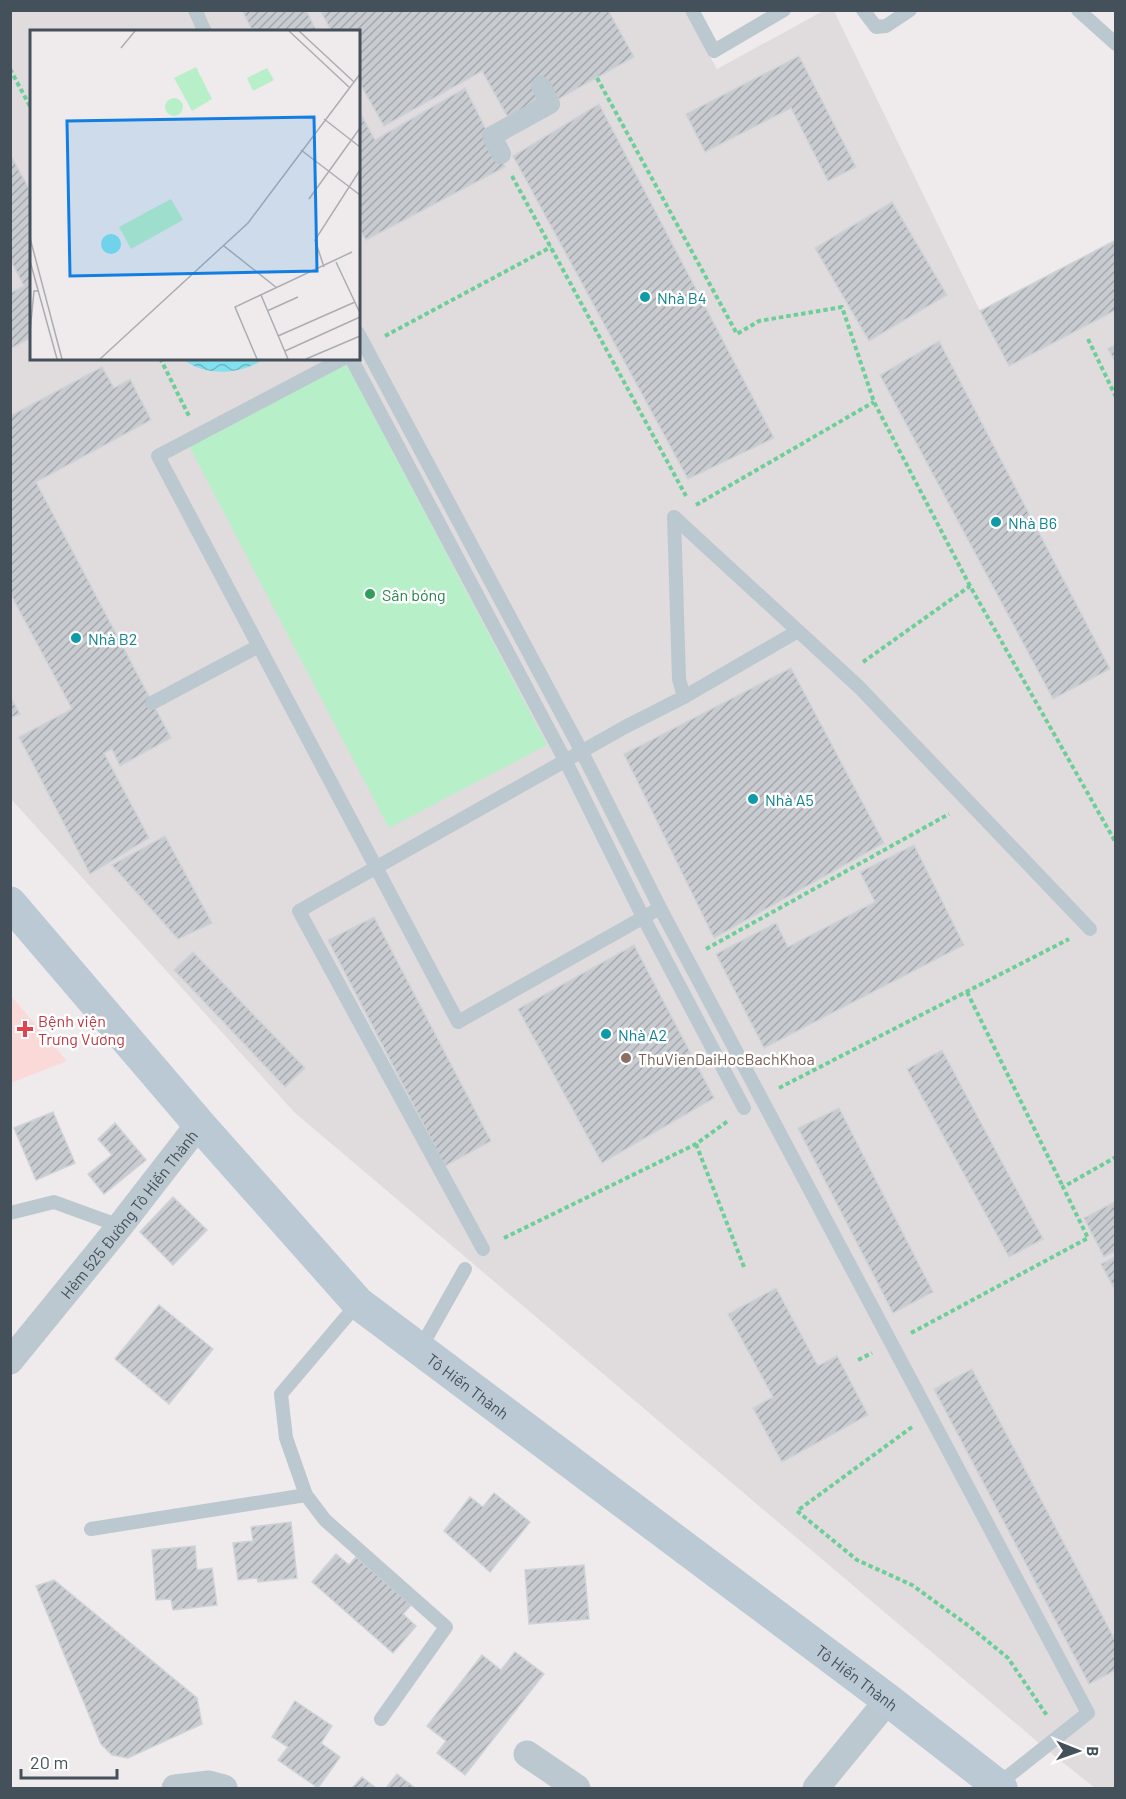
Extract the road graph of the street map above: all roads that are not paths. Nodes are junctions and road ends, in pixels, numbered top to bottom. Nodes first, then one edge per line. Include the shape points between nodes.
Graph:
1 (195, 10) edge
2 (692, 10) edge
3 (784, 10) edge
4 (863, 10) edge
5 (910, 10) edge
6 (1078, 10) edge
7 (205, 30) edge
8 (1116, 44) edge
9 (541, 86) dead end
10 (501, 154) road end
11 (362, 349) edge
12 (340, 360) edge
13 (352, 360) edge
14 (798, 631) junction
15 (257, 647) junction
16 (684, 697) junction
17 (152, 703) dead end
18 (582, 752) junction
19 (566, 762) junction
20 (374, 867) junction
21 (660, 908) junction
22 (643, 917) junction
23 (16, 919) edge
24 (1090, 929) road end
25 (744, 1108) road end
26 (199, 1124) junction
27 (10, 1213) edge
28 (120, 1226) junction
29 (483, 1249) road end
30 (465, 1269) dead end
31 (358, 1303) junction
32 (420, 1349) junction
33 (10, 1361) edge
34 (306, 1495) junction
35 (91, 1529) dead end
36 (888, 1700) junction
37 (381, 1719) dead end
38 (527, 1754) dead end
39 (999, 1787) edge
40 (175, 1788) edge
41 (224, 1788) edge
42 (577, 1788) edge
43 (816, 1788) edge

1 - 7 lane
2 - 3 lane via 714,51
4 - 5 lane via 876,27 886,26
6 - 8 lane
9 - 10 street via 550,104 492,136
11 - 18 lane
12 - 15 lane via 158,456
13 - 19 lane
14 - 16 lane
14 - 16 lane via 674,517 679,679
14 - 24 lane via 845,674
15 - 17 lane
15 - 20 lane
16 - 18 lane
18 - 19 lane
18 - 21 lane
19 - 20 lane
19 - 22 lane
20 - 22 lane via 458,1022
20 - 29 lane via 299,911
21 - 22 lane
21 - 39 lane via 1088,1713
22 - 25 lane
23 - 26 main road, Tô Hiến Thành
26 - 28 street, Hẻm 525 Đường Tô Hiến Thành
26 - 31 main road, Tô Hiến Thành
27 - 28 lane via 54,1202
28 - 33 street, Hẻm 525 Đường Tô Hiến Thành
30 - 32 lane
31 - 32 main road, Tô Hiến Thành
31 - 34 lane via 281,1394 286,1438
32 - 36 main road, Tô Hiến Thành
34 - 35 lane
34 - 37 lane via 325,1520 446,1627
36 - 39 main road, Tô Hiến Thành
36 - 43 street
38 - 42 street
40 - 41 street via 209,1784

